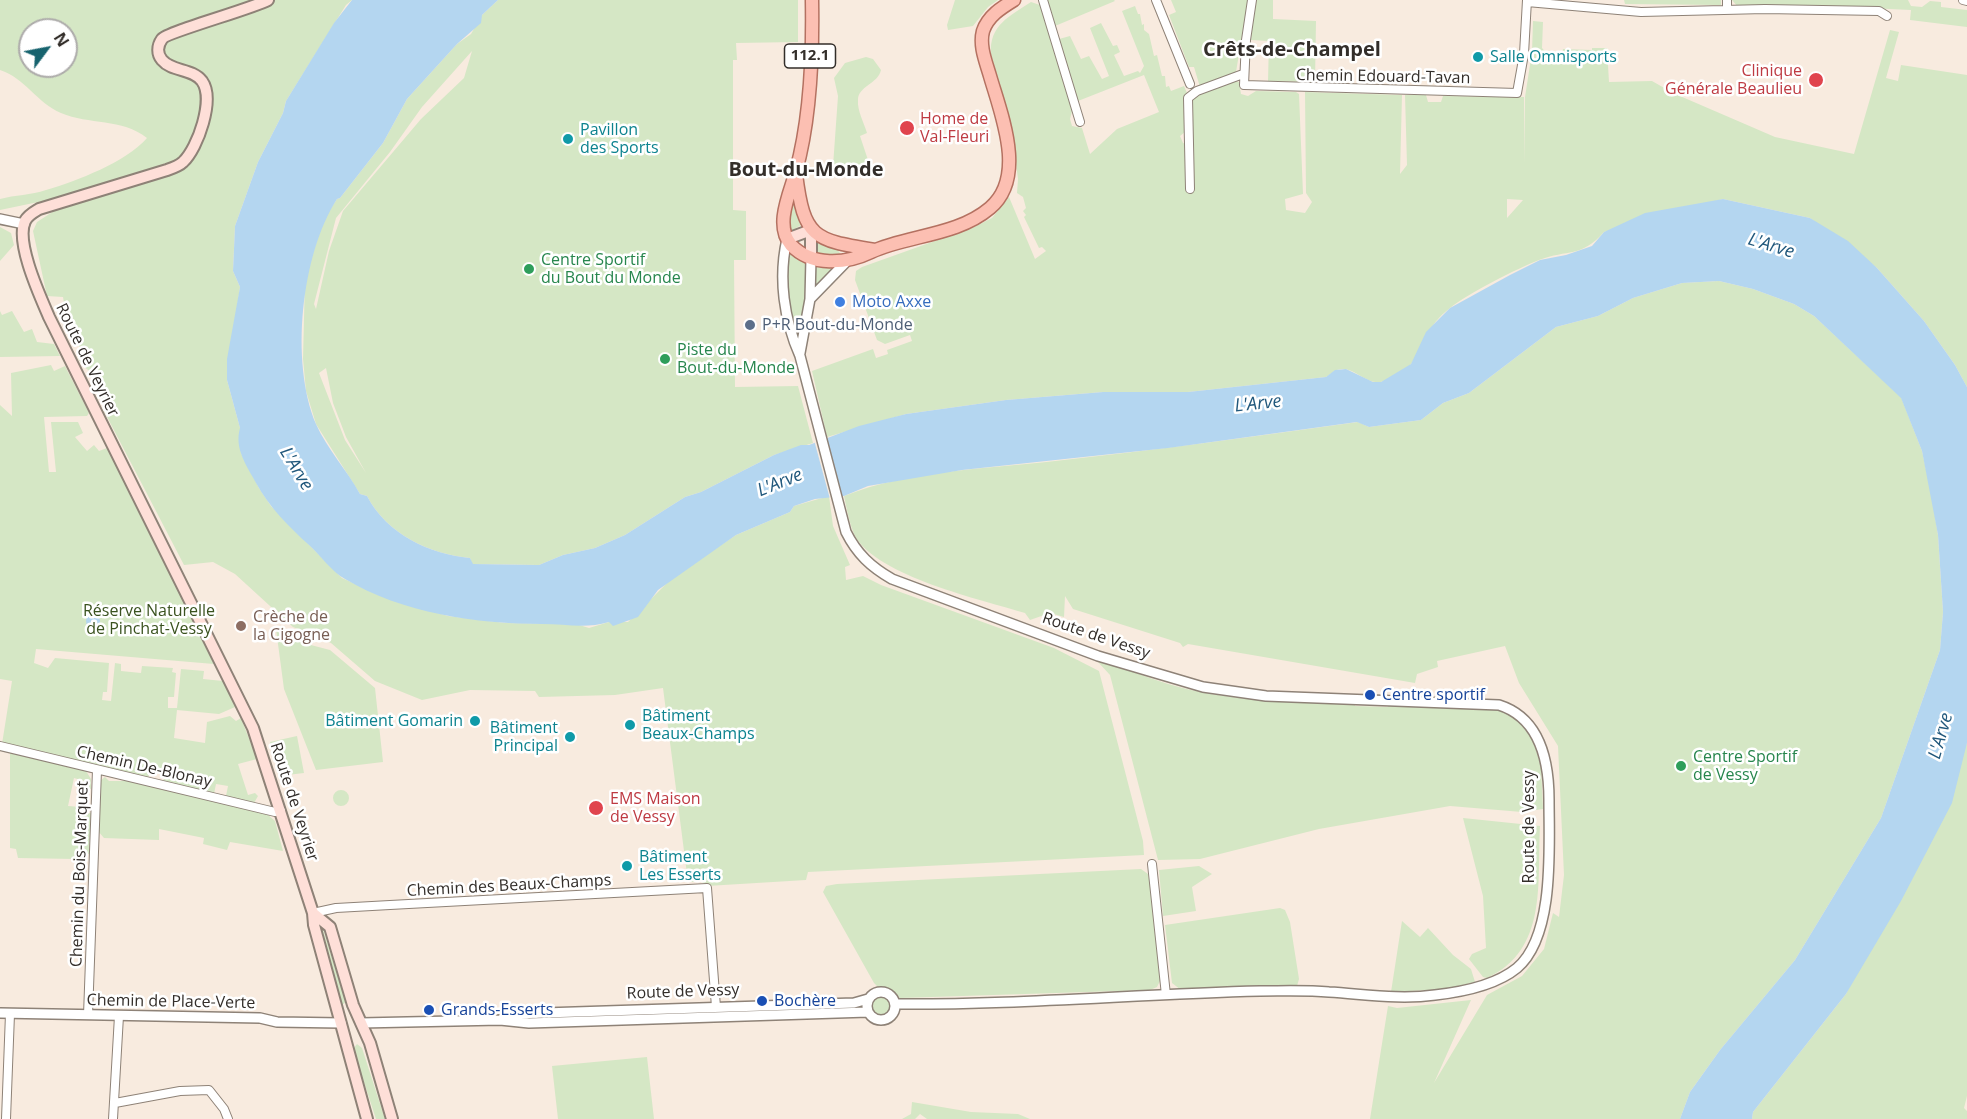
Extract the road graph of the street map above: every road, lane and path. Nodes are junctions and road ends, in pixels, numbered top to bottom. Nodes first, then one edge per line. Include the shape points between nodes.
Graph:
1 (268, 0) edge
2 (812, 0) edge
3 (1014, 0) edge
4 (1043, 0) edge
5 (1156, 0) edge
6 (1252, 0) edge
7 (1727, 0) edge
8 (1527, 1) edge
9 (1727, 9) junction
10 (1887, 16) dead end
11 (1243, 74) junction
12 (1190, 84) dead end
13 (1080, 122) dead end
14 (796, 171) junction
15 (1190, 189) dead end
16 (0, 219) edge
17 (24, 224) junction
18 (812, 230) junction
19 (787, 239) junction
20 (875, 250) junction
21 (811, 258) junction
22 (847, 261) junction
23 (810, 299) junction
24 (800, 356) junction
25 (0, 746) edge
26 (97, 770) junction
27 (281, 811) junction
28 (1152, 864) dead end
29 (314, 913) junction
30 (1166, 995) junction
31 (868, 999) junction
32 (895, 1004) junction
33 (716, 1011) junction
34 (868, 1012) junction
35 (5, 1013) edge
36 (88, 1015) junction
37 (119, 1016) junction
38 (341, 1023) junction
39 (361, 1023) junction
40 (357, 1085) junction
41 (115, 1103) junction
42 (6, 1119) edge
43 (113, 1119) edge
44 (228, 1119) edge
45 (367, 1119) edge
46 (372, 1119) edge
47 (392, 1119) edge

1 - 17 main road via 225,18 172,32 160,42 162,60 196,75 207,91 198,136 184,161 167,170 50,205 32,214
2 - 14 main road, 112.1 via 808,94
3 - 20 main road via 993,15 982,40 1006,143 1008,174 1002,192 992,207 972,219
4 - 13 street
5 - 12 street
6 - 11 street
7 - 9 street
8 - 9 street via 1641,12
8 - 11 street, Chemin Edouard-Tavan via 1524,54 1516,93 1248,87 1244,85
9 - 10 street via 1879,11
11 - 15 street via 1188,98
14 - 18 main road, 112.1 via 801,207
14 - 19 main road, 112.1 via 785,212
16 - 17 street
17 - 27 main road, Route de Veyrier via 28,258 49,316 244,709 261,747
18 - 19 main road
18 - 20 main road via 832,244
18 - 21 main road
19 - 21 main road
19 - 24 street via 784,295
20 - 22 main road
21 - 22 main road
21 - 23 street
22 - 23 street
23 - 24 street
24 - 30 street, Route de Vessy via 852,544 872,567 892,579 1058,642 1203,687 1266,696 1499,705 1516,712 1532,727 1547,774 1547,873 1537,940 1517,967 1481,986 1433,996 1304,991
25 - 26 street, Chemin De-Blonay
26 - 27 street, Chemin De-Blonay
26 - 36 street, Chemin du Bois-Marquet
27 - 29 main road, Route de Veyrier
28 - 30 street
29 - 33 street, Chemin des Beaux-Champs via 390,904 707,888
29 - 38 main road, Route de Veyrier
29 - 39 main road, Route de Veyrier via 330,927
30 - 32 street, Route de Vessy
31 - 32 street via 883,992
31 - 33 street, Route de Vessy
31 - 34 street
32 - 34 street via 892,1014 883,1020 872,1018
33 - 34 street, Route de Vessy
33 - 39 street, Route de Vessy via 513,1014 500,1020
35 - 36 street, Chemin de Place-Verte
35 - 42 street
36 - 37 street, Chemin de Place-Verte
37 - 38 street, Chemin de Place-Verte
37 - 41 street
38 - 39 main road
38 - 40 main road, Route de Veyrier
39 - 47 main road, Route de Veyrier
40 - 45 main road, Route de Veyrier
40 - 46 main road via 366,1096
41 - 43 street
41 - 44 street via 209,1090

